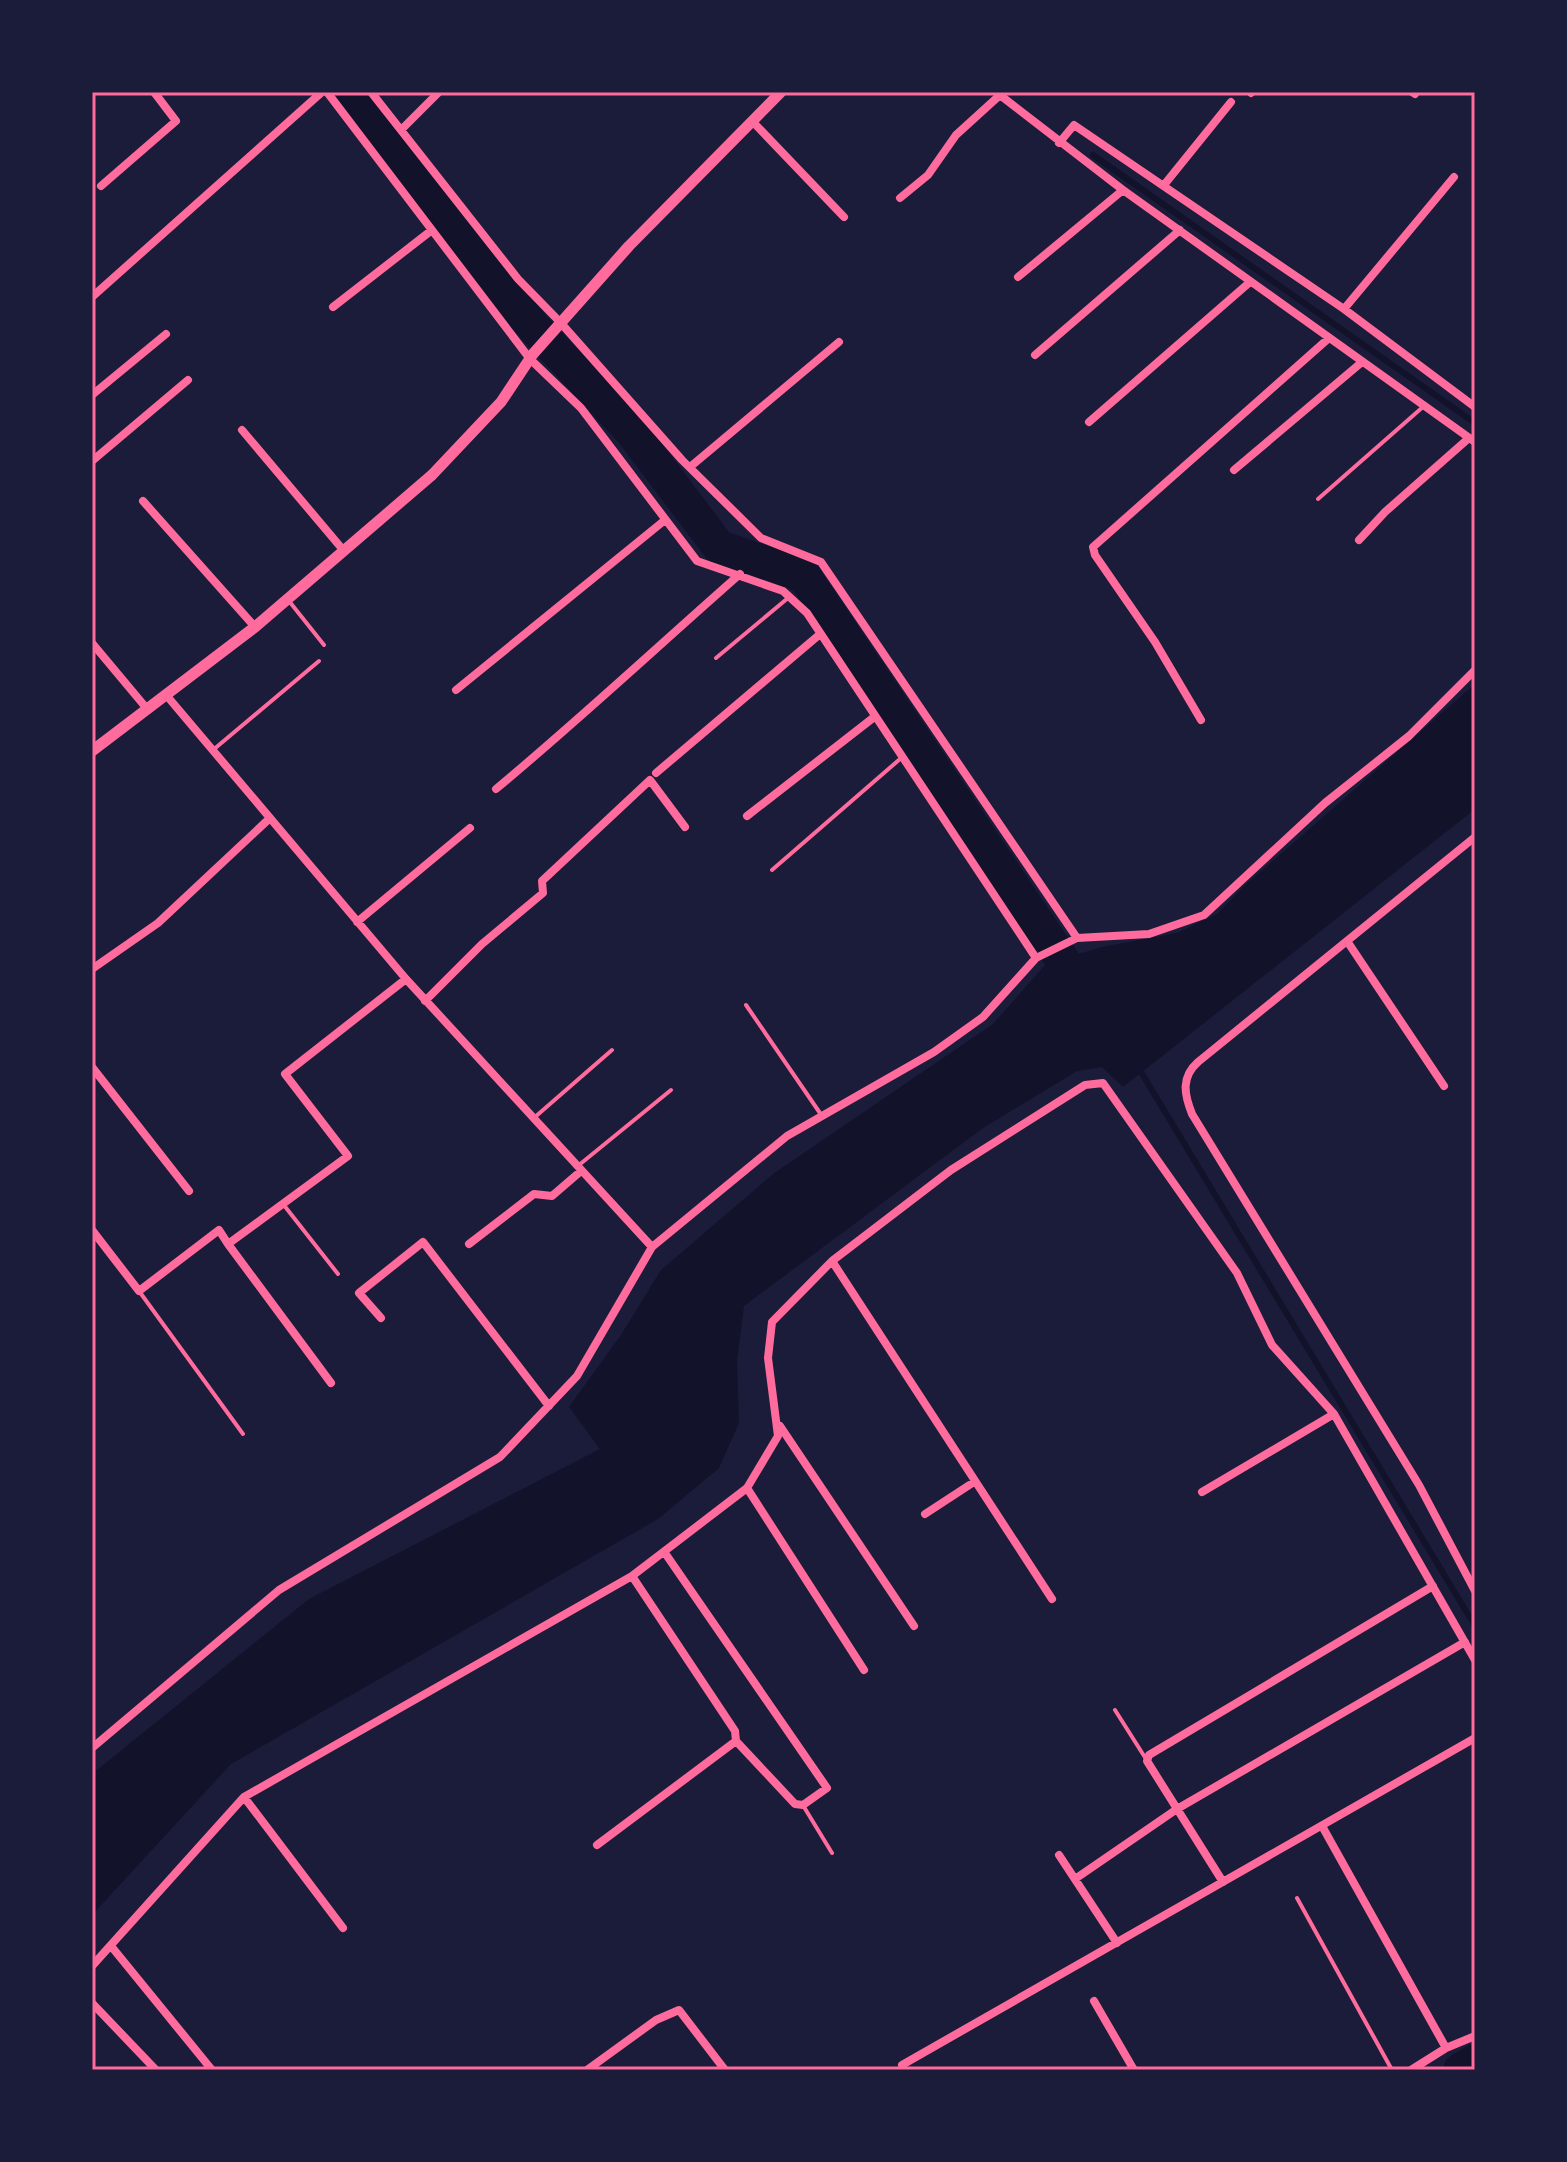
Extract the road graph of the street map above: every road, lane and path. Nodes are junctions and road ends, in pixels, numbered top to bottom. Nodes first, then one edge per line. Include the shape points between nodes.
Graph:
1 (154, 92) edge
2 (324, 92) edge
3 (371, 92) edge
4 (439, 92) edge
5 (781, 92) edge
6 (998, 94) edge
7 (1231, 102) dead end
8 (753, 122) junction
9 (401, 130) junction
10 (1059, 143) junction
11 (1454, 177) dead end
12 (1164, 185) junction
13 (101, 186) dead end
14 (1123, 190) junction
15 (900, 198) dead end
16 (844, 217) dead end
17 (432, 230) junction
18 (1180, 230) junction
19 (1018, 277) dead end
20 (1250, 282) junction
21 (92, 297) edge
22 (333, 307) dead end
23 (1344, 309) junction
24 (558, 325) junction
25 (166, 334) dead end
26 (1329, 338) junction
27 (839, 342) dead end
28 (1035, 355) dead end
29 (532, 356) junction
30 (1362, 362) junction
31 (188, 380) dead end
32 (92, 395) edge
33 (1424, 406) junction
34 (1475, 407) edge
35 (1089, 422) dead end
36 (242, 430) dead end
37 (1472, 440) edge
38 (92, 461) edge
39 (690, 467) junction
40 (1234, 470) dead end
41 (1318, 499) dead end
42 (143, 501) dead end
43 (665, 520) junction
44 (1359, 540) dead end
45 (344, 551) junction
46 (740, 574) junction
47 (789, 596) junction
48 (288, 599) junction
49 (255, 627) junction
50 (819, 635) junction
51 (92, 643) edge
52 (324, 645) dead end
53 (716, 658) dead end
54 (319, 661) dead end
55 (1475, 670) edge
56 (456, 690) dead end
57 (167, 696) junction
58 (148, 710) junction
59 (873, 718) junction
60 (1201, 720) dead end
61 (213, 750) junction
62 (92, 751) edge
63 (900, 759) junction
64 (656, 773) dead end
65 (496, 789) dead end
66 (747, 816) dead end
67 (270, 818) junction
68 (685, 827) dead end
69 (470, 828) dead end
70 (1475, 837) edge
71 (772, 870) dead end
72 (357, 922) junction
73 (1077, 938) junction
74 (1347, 941) junction
75 (1036, 958) junction
76 (92, 969) edge
77 (406, 979) junction
78 (425, 1001) junction
79 (746, 1005) dead end
80 (612, 1050) dead end
81 (92, 1067) edge
82 (1444, 1086) dead end
83 (671, 1090) dead end
84 (822, 1116) junction
85 (533, 1118) junction
86 (578, 1171) junction
87 (189, 1191) dead end
88 (283, 1204) junction
89 (92, 1230) edge
90 (228, 1244) junction
91 (469, 1244) dead end
92 (652, 1247) junction
93 (832, 1261) junction
94 (338, 1274) dead end
95 (139, 1291) junction
96 (381, 1318) dead end
97 (331, 1383) dead end
98 (549, 1406) junction
99 (1334, 1414) junction
100 (777, 1422) junction
101 (243, 1434) dead end
102 (974, 1482) junction
103 (747, 1488) junction
104 (1202, 1492) dead end
105 (925, 1514) dead end
106 (665, 1553) junction
107 (632, 1576) junction
108 (1474, 1585) edge
109 (1433, 1586) junction
110 (1052, 1599) dead end
111 (914, 1626) dead end
112 (1465, 1642) junction
113 (1475, 1660) edge
114 (864, 1670) dead end
115 (1115, 1710) dead end
116 (1475, 1738) edge
117 (736, 1741) junction
118 (92, 1748) edge
119 (1147, 1761) junction
120 (244, 1797) junction
121 (803, 1805) junction
122 (1177, 1809) junction
123 (1322, 1826) junction
124 (597, 1845) dead end
125 (832, 1853) dead end
126 (1059, 1855) dead end
127 (1075, 1879) junction
128 (1223, 1882) junction
129 (1297, 1898) dead end
130 (343, 1928) dead end
131 (1117, 1943) junction
132 (111, 1946) junction
133 (92, 1966) edge
134 (1094, 2001) dead end
135 (92, 2003) edge
136 (1475, 2036) edge
137 (1446, 2048) junction
138 (902, 2065) dead end
139 (156, 2070) edge
140 (212, 2070) edge
141 (587, 2070) edge
142 (725, 2070) edge
143 (1134, 2070) edge
144 (1392, 2070) edge
145 (1411, 2070) edge

1 - 13 street via 176,121
2 - 17 street
2 - 21 street
3 - 9 street
4 - 9 street
5 - 8 street
6 - 10 street
6 - 15 street via 956,135 928,175
7 - 12 street
8 - 16 street
8 - 24 street
9 - 24 street
10 - 12 street via 1074,125
10 - 14 street
11 - 23 street
12 - 23 street
14 - 18 street
14 - 19 street
17 - 22 street
17 - 29 street
18 - 20 street
18 - 28 street
20 - 26 street
20 - 35 street
23 - 34 street
24 - 29 street
24 - 39 street
25 - 32 street
26 - 30 street
26 - 60 street via 1093,547
27 - 39 street
29 - 43 street via 581,408
29 - 45 street via 501,402 432,475
30 - 33 street
30 - 40 street
31 - 38 street
33 - 37 street
33 - 41 lane
36 - 45 street
37 - 44 street
39 - 73 street via 761,538 821,562
42 - 49 street
43 - 46 street via 697,561
43 - 56 street
45 - 48 street
46 - 47 street
46 - 65 street
47 - 50 street
47 - 53 lane
48 - 49 street
48 - 52 lane
49 - 57 street
50 - 59 street
50 - 64 street
51 - 58 street
54 - 61 lane
55 - 73 street via 1409,736 1325,803 1204,915 1149,934
57 - 58 street
57 - 61 street
58 - 62 street
59 - 63 street
59 - 66 street
61 - 67 street
63 - 71 lane
63 - 75 street
67 - 72 street
67 - 76 street via 158,923
68 - 78 street via 650,780 542,881 543,893
69 - 72 street
70 - 74 street
72 - 77 street
73 - 75 street
74 - 82 street
74 - 108 street via 1188,1071 1186,1099
75 - 84 street via 983,1017 934,1052
77 - 78 street
77 - 88 street via 285,1074 348,1156
78 - 85 street
79 - 84 lane
80 - 85 lane
81 - 87 street
83 - 86 lane
84 - 92 street via 787,1136
85 - 86 street
86 - 91 street via 552,1196 534,1194
86 - 92 street
88 - 90 street
88 - 94 lane
89 - 95 street
90 - 95 street via 219,1230
90 - 97 street
92 - 98 street via 577,1376
93 - 99 street via 951,1170 1085,1085 1103,1083 1237,1273 1272,1345
93 - 100 street via 772,1322 768,1358
93 - 102 street
95 - 101 lane
96 - 98 street via 359,1293 423,1242
98 - 118 street via 500,1457 279,1590
99 - 104 street
99 - 109 street
100 - 103 street via 778,1436
100 - 111 street
102 - 105 street
102 - 110 street
103 - 106 street
103 - 114 street
106 - 107 street
106 - 121 street via 824,1779 826,1791
107 - 117 street via 735,1731
107 - 120 street
109 - 112 street
109 - 119 street via 1156,1749
112 - 113 street
112 - 122 street
115 - 119 lane
116 - 123 street
117 - 121 street via 795,1804
117 - 124 street
119 - 122 street
120 - 130 street
120 - 132 street
121 - 125 lane
122 - 127 street
122 - 128 street
123 - 128 street
123 - 137 street
126 - 127 street
127 - 131 street
128 - 131 street
129 - 144 lane
131 - 138 street
132 - 133 street
132 - 140 street
134 - 143 street
135 - 139 street
136 - 137 street
137 - 145 street
141 - 142 street via 656,2020 679,2010

